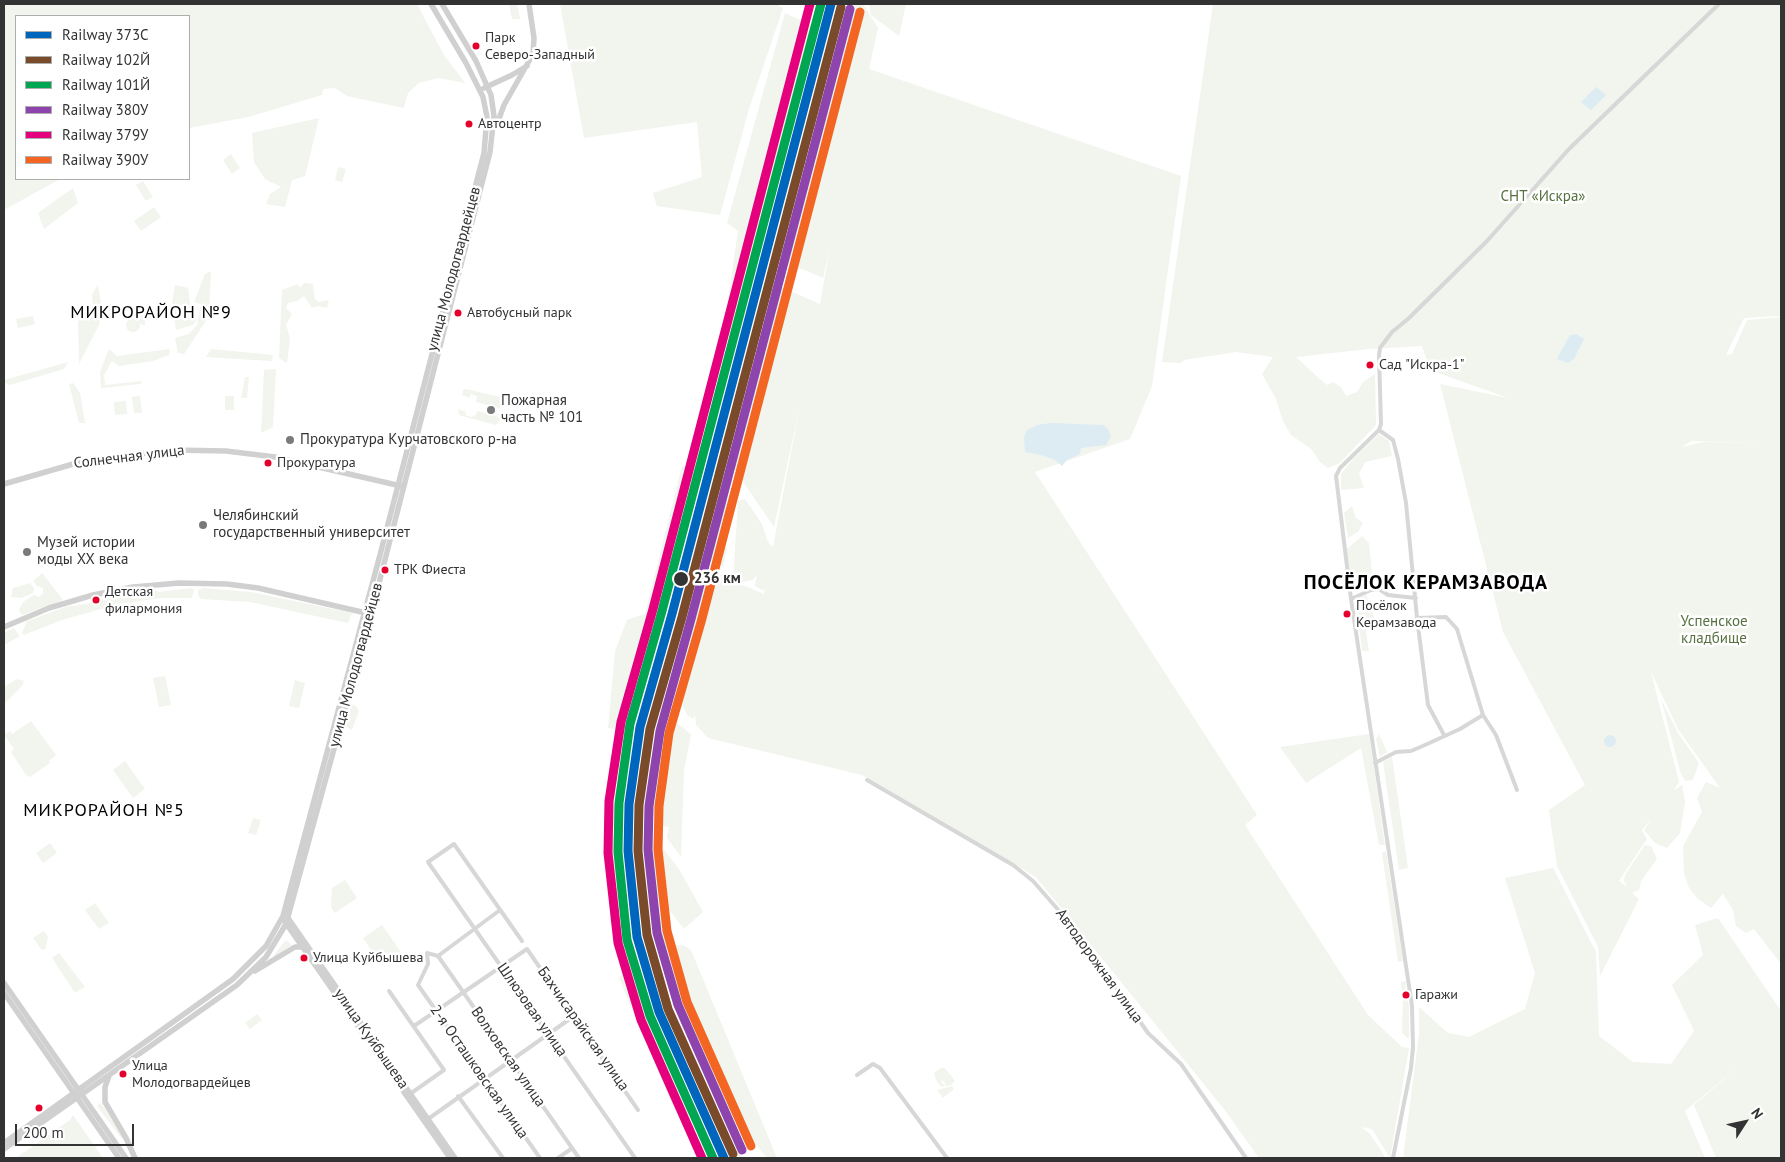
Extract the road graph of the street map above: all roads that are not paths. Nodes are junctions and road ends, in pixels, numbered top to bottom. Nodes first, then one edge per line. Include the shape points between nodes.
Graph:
1 (431, 4) edge
2 (442, 4) edge
3 (529, 4) edge
4 (1719, 4) edge
5 (528, 64) junction
6 (487, 86) junction
7 (480, 90) junction
8 (493, 136) junction
9 (447, 307) junction
10 (1380, 430) junction
11 (4, 484) edge
12 (401, 486) junction
13 (1416, 598) junction
14 (1350, 600) junction
15 (368, 614) junction
16 (1416, 618) junction
17 (4, 627) edge
18 (1483, 715) junction
19 (1444, 735) junction
20 (1375, 763) junction
21 (867, 780) dead end
22 (1517, 790) dead end
23 (500, 910) junction
24 (286, 920) junction
25 (475, 929) junction
26 (522, 941) dead end
27 (302, 947) junction
28 (438, 956) junction
29 (502, 967) junction
30 (251, 973) junction
31 (4, 983) edge
32 (389, 991) dead end
33 (4, 993) edge
34 (464, 993) junction
35 (340, 998) junction
36 (436, 1011) junction
37 (574, 1016) junction
38 (414, 1026) junction
39 (548, 1033) junction
40 (365, 1034) junction
41 (510, 1060) junction
42 (110, 1074) junction
43 (857, 1075) dead end
44 (484, 1079) junction
45 (78, 1094) junction
46 (410, 1094) junction
47 (458, 1096) junction
48 (638, 1110) dead end
49 (87, 1112) junction
50 (426, 1120) junction
51 (102, 1125) junction
52 (4, 1143) edge
53 (4, 1149) edge
54 (571, 1150) junction
55 (119, 1158) edge
56 (126, 1158) edge
57 (135, 1158) edge
58 (450, 1158) edge
59 (455, 1158) edge
60 (503, 1158) edge
61 (540, 1158) edge
62 (558, 1158) edge
63 (579, 1158) edge
64 (635, 1158) edge
65 (947, 1158) edge
66 (1246, 1158) edge
67 (1394, 1158) edge

1 - 7 main road, улица Молодогвардейцев
2 - 6 main road, улица Молодогвардейцев
3 - 5 main road via 534,47
4 - 10 street via 1569,149 1487,241 1392,332 1380,348
5 - 6 main road
5 - 8 main road via 504,105
6 - 7 main road
6 - 8 main road, улица Молодогвардейцев via 494,108
7 - 9 main road, улица Молодогвардейцев via 486,110 484,153
8 - 9 main road, улица Молодогвардейцев via 487,169
9 - 12 main road, улица Молодогвардейцев
10 - 13 street via 1392,440 1398,459
10 - 14 street via 1340,468 1336,476
11 - 12 main road, Солнечная улица via 87,460 173,450 226,451 275,457
12 - 15 main road, улица Молодогвардейцев
13 - 14 street via 1371,590
13 - 16 street
14 - 20 street
15 - 17 main road via 258,588 220,583 179,583 93,595 49,608
15 - 24 main road, улица Молодогвардейцев
16 - 18 street via 1446,617 1453,622
16 - 19 street via 1428,705
18 - 19 street
18 - 22 street via 1496,735
19 - 20 street
20 - 67 street via 1412,1006 1411,1068
21 - 66 street, Автодорожная улица via 1023,872 1065,916 1148,1033 1182,1064
23 - 25 street
23 - 25 street, Шлюзовая улица via 454,844 428,862
23 - 26 street
24 - 27 main road, улица Куйбышева
24 - 30 main road, улица Молодогвардейцев via 273,948
24 - 35 main road, улица Куйбышева
24 - 45 main road, улица Молодогвардейцев via 260,953 233,979
25 - 28 street
25 - 29 street, Шлюзовая улица
27 - 30 main road via 294,947
27 - 35 main road, улица Куйбышева
28 - 34 street, Волховская улица
28 - 36 street, 2-я Осташковская улица via 427,953 428,964 418,985
29 - 34 street
29 - 37 street, Бахчисарайская улица via 527,949
29 - 39 street, Шлюзовая улица
30 - 42 main road, улица Молодогвардейцев
31 - 45 main road
32 - 38 street
33 - 45 main road
34 - 36 street
34 - 41 street, Волховская улица
35 - 40 main road, улица Куйбышева
36 - 38 street
36 - 44 street, 2-я Осташковская улица
37 - 39 street
37 - 48 street, Бахчисарайская улица
38 - 46 street via 444,1070
39 - 41 street
39 - 64 street, Шлюзовая улица
40 - 46 main road, улица Куйбышева
40 - 50 main road, улица Куйбышева
41 - 44 street
41 - 54 street, Волховская улица
42 - 45 main road, улица Молодогвардейцев
42 - 57 main road via 105,1087 105,1102
43 - 65 street via 873,1064 880,1068
44 - 47 street
44 - 61 street, 2-я Осташковская улица
45 - 49 main road
45 - 51 main road
45 - 52 main road, улица Молодогвардейцев
45 - 53 main road, улица Молодогвардейцев
46 - 50 main road, улица Куйбышева
47 - 50 street
47 - 60 street
49 - 51 main road via 89,1109
49 - 55 main road
50 - 58 main road, улица Куйбышева
50 - 59 main road, улица Куйбышева
51 - 56 main road
54 - 62 street
54 - 63 street, Волховская улица

